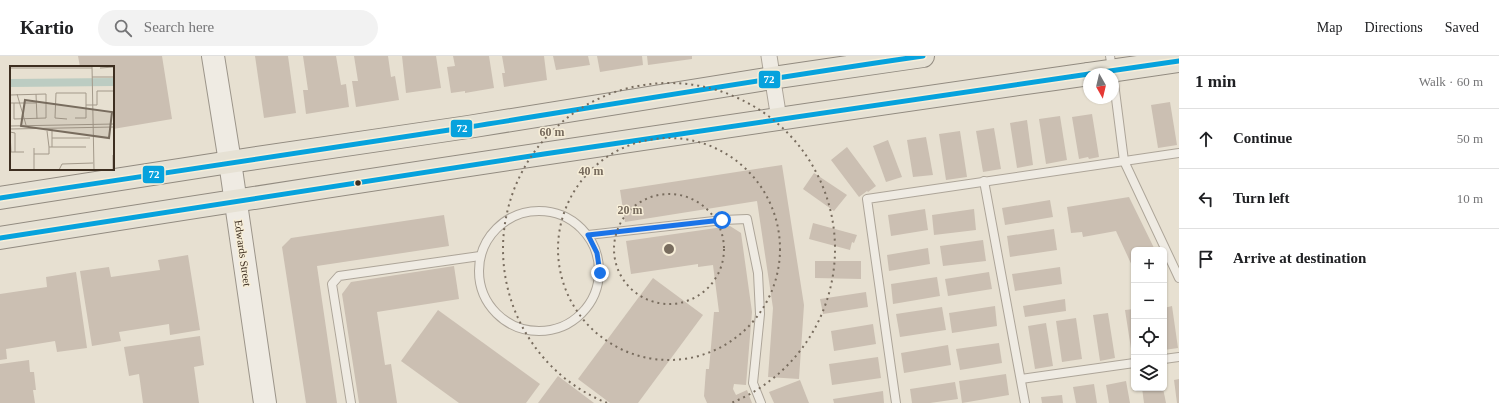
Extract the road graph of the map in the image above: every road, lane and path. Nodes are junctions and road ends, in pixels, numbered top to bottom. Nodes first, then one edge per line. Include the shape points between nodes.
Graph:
1 (213, 56) edge
2 (769, 56) edge
3 (923, 56) edge
4 (1179, 61) edge
5 (1119, 68) edge
6 (1083, 75) edge
7 (772, 78) junction
8 (1117, 104) edge
9 (779, 119) junction
10 (1179, 153) edge
11 (1124, 161) junction
12 (230, 162) junction
13 (984, 181) junction
14 (0, 198) edge
15 (236, 200) junction
16 (588, 235) junction
17 (0, 238) edge
18 (480, 256) junction
19 (1179, 278) edge
20 (1179, 357) edge
21 (1167, 359) edge
22 (1131, 363) edge
23 (1021, 379) junction
24 (265, 403) edge
25 (351, 403) edge
26 (761, 403) edge
27 (896, 403) edge
28 (1025, 403) edge

1 - 12 main road, Edwards Street
2 - 7 street
3 - 7 main road
4 - 5 main road
6 - 9 main road
7 - 9 street
7 - 12 main road via 476,126
8 - 11 lane
9 - 15 main road
10 - 11 lane
11 - 13 lane
11 - 19 lane
12 - 14 main road
12 - 15 main road, Edwards Street
13 - 23 lane
13 - 27 lane via 867,199
15 - 17 main road
15 - 24 main road, Edwards Street
16 - 18 lane via 576,223 562,215 547,211 531,211 500,223 482,247
16 - 18 lane via 597,253 600,273 595,292 585,310 569,323 551,330 530,331 511,325 495,313 483,296 478,276
16 - 26 lane via 747,219 758,273 760,314 752,383
18 - 25 lane via 339,276 332,284
20 - 21 lane
22 - 23 lane
23 - 28 lane

